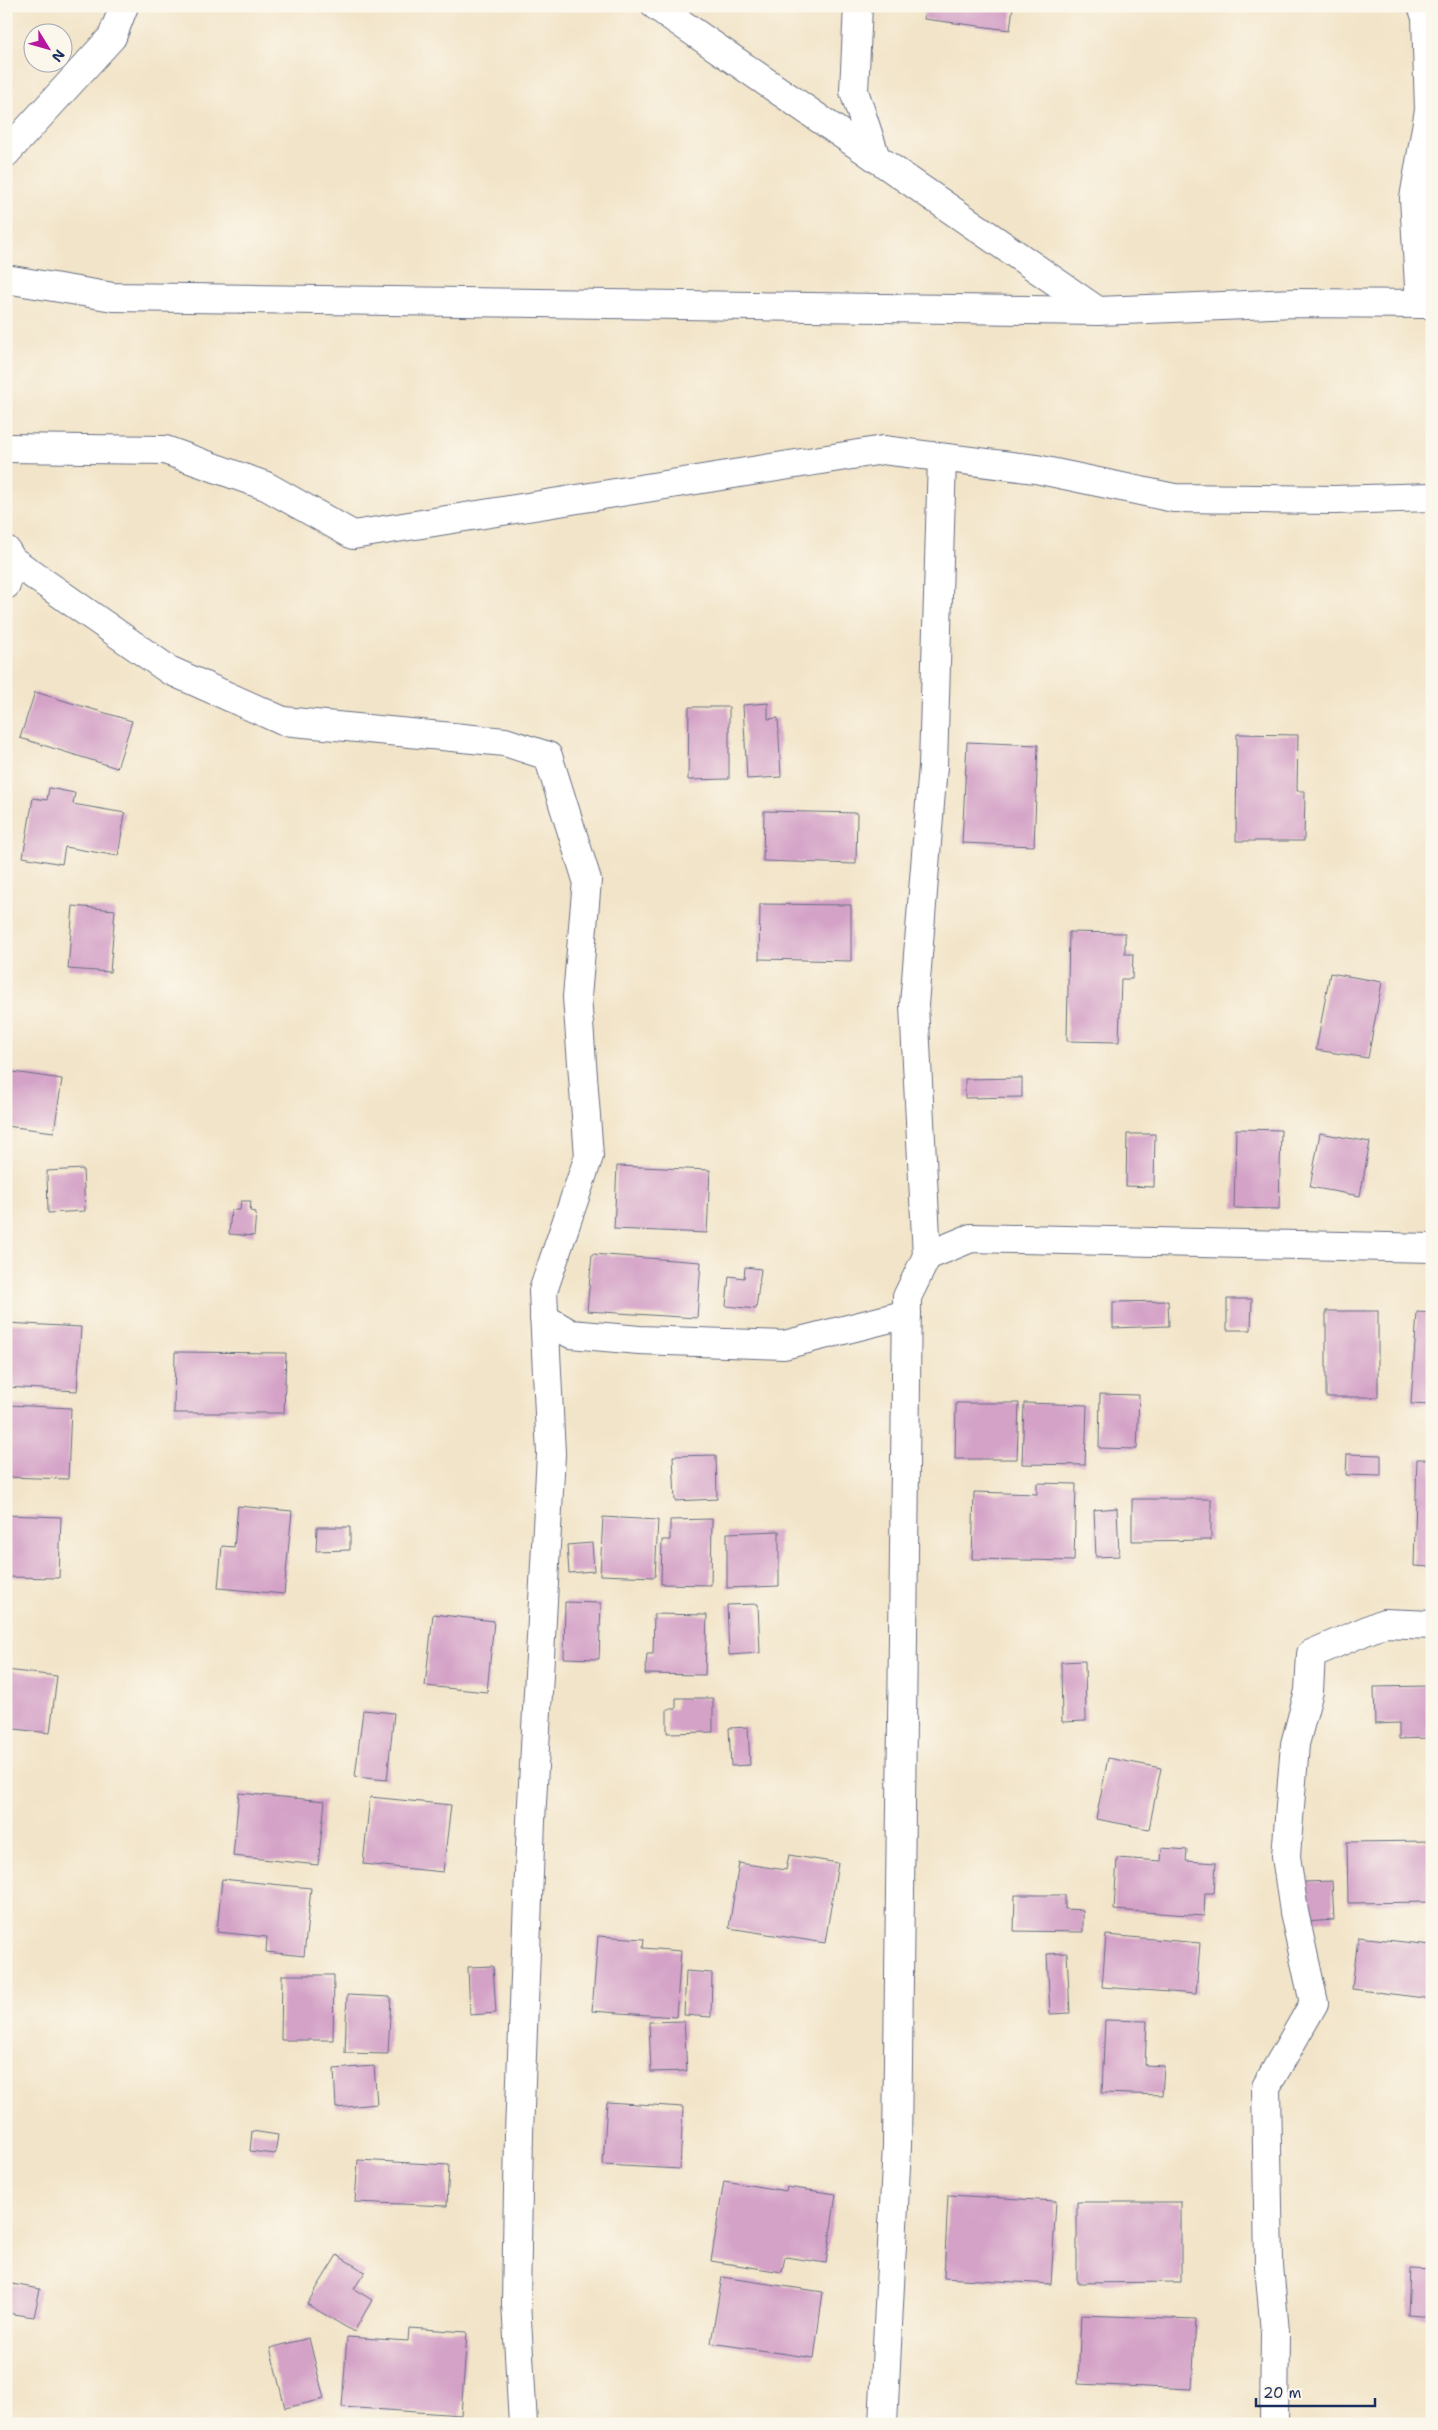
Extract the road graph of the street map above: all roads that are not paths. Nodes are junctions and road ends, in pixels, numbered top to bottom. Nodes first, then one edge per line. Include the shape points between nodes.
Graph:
1 (124, 6) edge
2 (656, 6) edge
3 (858, 6) edge
4 (1422, 6) edge
5 (6, 153) edge
6 (876, 158) junction
7 (6, 279) edge
8 (1426, 304) edge
9 (1098, 311) junction
10 (6, 448) edge
11 (942, 458) junction
12 (1432, 497) edge
13 (8, 565) edge
14 (1432, 1248) edge
15 (927, 1256) junction
16 (906, 1314) junction
17 (544, 1318) junction
18 (1432, 1625) edge
19 (523, 2424) edge
20 (883, 2424) edge
21 (1274, 2424) edge

1 - 5 street via 112,37
2 - 6 street
3 - 6 street via 854,91
4 - 8 street via 1426,17 1429,110 1414,198
6 - 9 street
7 - 9 street via 113,297
8 - 9 street via 1294,303
10 - 11 street via 165,450 266,486 353,534 882,450
11 - 12 street via 1036,469 1174,498 1334,500
11 - 15 street via 932,766 914,1005
13 - 17 street via 169,670 283,721 505,742 548,756 587,880 577,997 589,1156 543,1291
14 - 15 street via 972,1238
15 - 16 street via 907,1297
16 - 17 street via 784,1345 571,1334
16 - 20 street via 897,2146
17 - 19 street via 550,1454 519,2133 516,2303
18 - 21 street via 1384,1623 1311,1654 1309,1691 1294,1744 1286,1856 1294,1912 1314,2003 1266,2087 1269,2266 1275,2332

